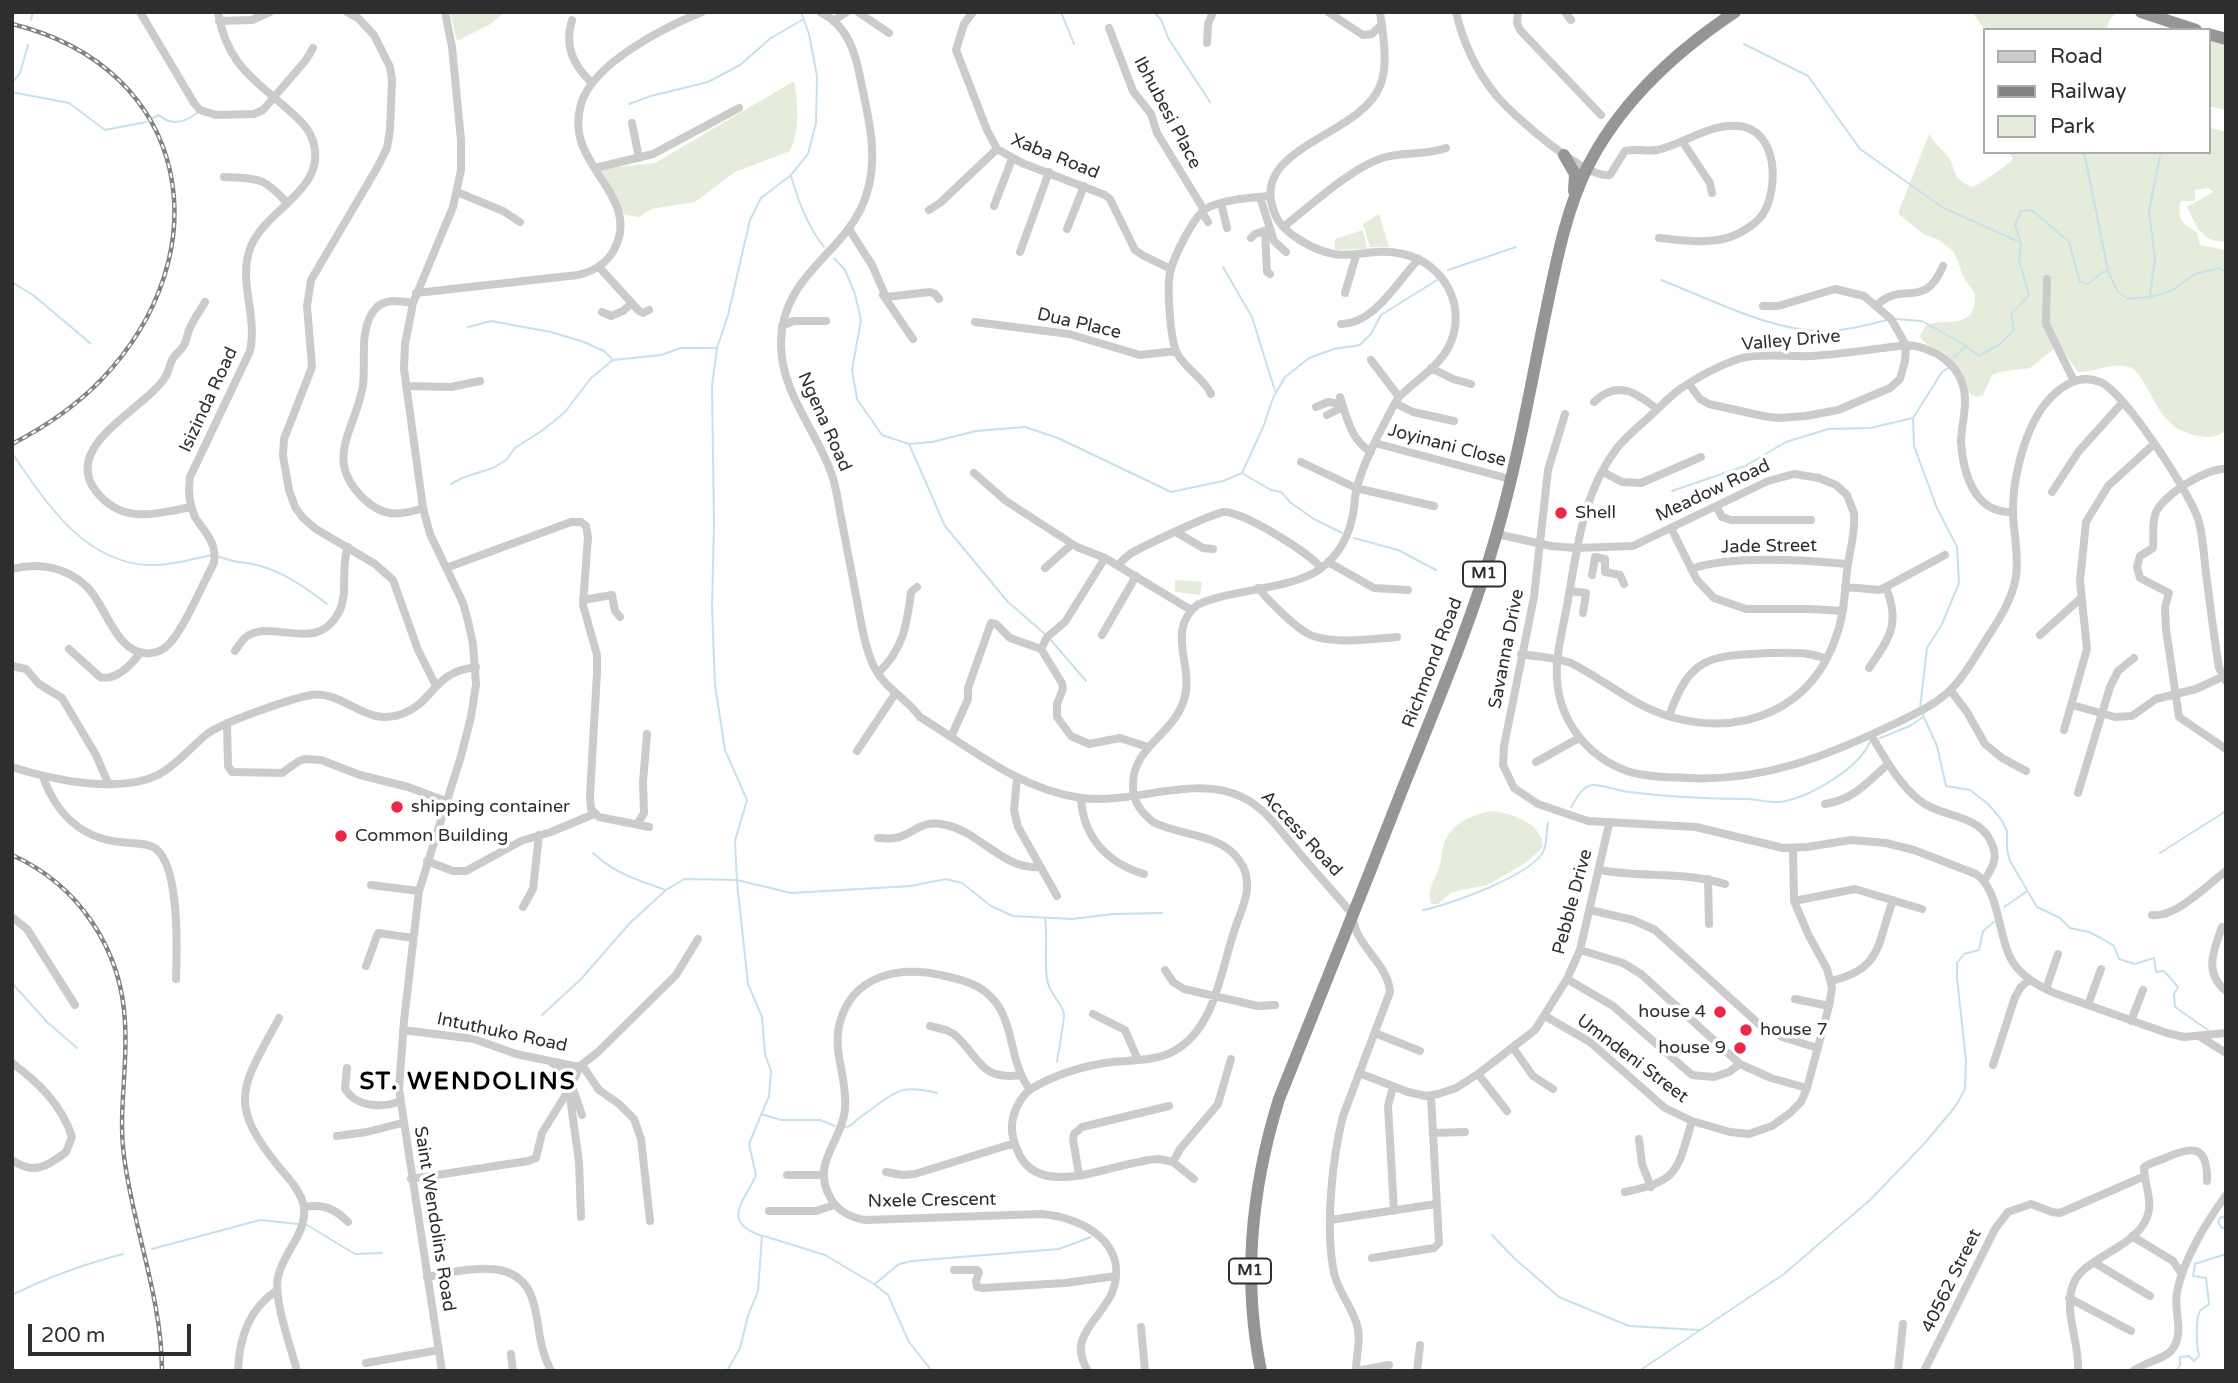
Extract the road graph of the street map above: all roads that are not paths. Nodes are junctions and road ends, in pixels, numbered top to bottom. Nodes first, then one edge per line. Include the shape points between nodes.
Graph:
1 (140, 12) edge
2 (270, 12) edge
3 (347, 12) edge
4 (444, 12) edge
5 (702, 12) edge
6 (820, 12) edge
7 (847, 12) edge
8 (858, 12) edge
9 (973, 12) edge
10 (1213, 12) edge
11 (1328, 12) edge
12 (1380, 12) edge
13 (1456, 12) edge
14 (1518, 12) edge
15 (1565, 12) edge
16 (1735, 12) edge
17 (2141, 12) edge
18 (219, 17) edge
19 (572, 20) dead end
20 (1571, 20) dead end
21 (833, 21) junction
22 (1382, 24) junction
23 (1109, 28) dead end
24 (2190, 28) edge
25 (889, 33) dead end
26 (1207, 43) dead end
27 (313, 48) dead end
28 (592, 83) junction
29 (274, 98) junction
30 (739, 108) dead end
31 (1601, 116) dead end
32 (632, 123) dead end
33 (1682, 141) junction
34 (1446, 148) dead end
35 (997, 149) junction
36 (1597, 150) junction
37 (1564, 155) junction
38 (639, 158) junction
39 (1013, 159) junction
40 (595, 168) junction
41 (1586, 170) junction
42 (1049, 172) junction
43 (224, 177) dead end
44 (1084, 186) junction
45 (457, 192) junction
46 (1712, 193) dead end
47 (1260, 197) junction
48 (1270, 197) junction
49 (287, 203) junction
50 (1221, 203) junction
51 (994, 206) dead end
52 (1570, 209) junction
53 (929, 210) dead end
54 (1203, 211) junction
55 (520, 222) dead end
56 (1208, 222) dead end
57 (1283, 227) junction
58 (1227, 228) dead end
59 (849, 229) junction
60 (1067, 229) dead end
61 (1267, 229) junction
62 (1251, 238) dead end
63 (1659, 238) dead end
64 (1020, 252) dead end
65 (1286, 252) dead end
66 (1356, 256) junction
67 (1419, 259) junction
68 (1943, 266) dead end
69 (599, 267) junction
70 (1171, 269) junction
71 (1270, 274) dead end
72 (2046, 279) dead end
73 (416, 293) junction
74 (883, 293) junction
75 (1345, 293) dead end
76 (939, 299) dead end
77 (205, 302) dead end
78 (413, 303) junction
79 (632, 303) junction
80 (1877, 305) junction
81 (1763, 306) dead end
82 (649, 310) dead end
83 (602, 312) dead end
84 (826, 321) dead end
85 (975, 322) dead end
86 (1341, 324) dead end
87 (782, 326) junction
88 (913, 339) dead end
89 (1906, 345) junction
90 (1176, 351) junction
91 (1371, 360) dead end
92 (1431, 368) junction
93 (480, 381) dead end
94 (2074, 381) junction
95 (1471, 384) dead end
96 (1689, 384) junction
97 (406, 386) junction
98 (1212, 394) dead end
99 (1397, 400) junction
100 (1594, 402) dead end
101 (2123, 402) junction
102 (1342, 403) junction
103 (1316, 407) dead end
104 (1657, 409) junction
105 (1565, 414) dead end
106 (1327, 415) dead end
107 (1454, 421) dead end
108 (1376, 443) junction
109 (2154, 444) junction
110 (1371, 452) junction
111 (1701, 457) dead end
112 (1301, 462) dead end
113 (2226, 469) edge
114 (1603, 472) junction
115 (974, 473) dead end
116 (1510, 479) junction
117 (1356, 488) junction
118 (2182, 488) junction
119 (2052, 492) dead end
120 (1434, 506) dead end
121 (1716, 506) junction
122 (191, 507) junction
123 (423, 508) junction
124 (2013, 512) junction
125 (1811, 520) dead end
126 (1671, 528) junction
127 (1176, 532) junction
128 (1497, 534) junction
129 (1072, 544) junction
130 (1540, 544) junction
131 (348, 547) junction
132 (1576, 548) junction
133 (1213, 549) dead end
134 (1945, 555) dead end
135 (1105, 558) junction
136 (1848, 564) junction
137 (1118, 565) junction
138 (1325, 565) junction
139 (446, 568) junction
140 (1045, 568) dead end
141 (12, 569) edge
142 (1690, 569) junction
143 (1592, 575) dead end
144 (1136, 576) junction
145 (1624, 584) dead end
146 (917, 587) dead end
147 (1845, 587) junction
148 (1258, 588) junction
149 (1886, 588) junction
150 (1408, 590) dead end
151 (1570, 591) junction
152 (2081, 598) junction
153 (583, 600) junction
154 (1191, 610) junction
155 (1842, 611) junction
156 (1583, 612) dead end
157 (620, 617) dead end
158 (1102, 635) dead end
159 (2040, 635) dead end
160 (1396, 637) dead end
161 (69, 649) dead end
162 (1041, 649) junction
163 (235, 651) dead end
164 (139, 653) junction
165 (1521, 654) junction
166 (2134, 658) dead end
167 (1826, 659) junction
168 (1558, 660) junction
169 (12, 666) edge
170 (476, 667) junction
171 (1869, 668) dead end
172 (878, 673) junction
173 (2224, 679) edge
174 (436, 686) junction
175 (1951, 691) junction
176 (2174, 693) junction
177 (895, 694) junction
178 (2072, 705) junction
179 (2101, 713) junction
180 (1669, 716) junction
181 (227, 723) junction
182 (2064, 730) dead end
183 (648, 734) dead end
184 (1871, 735) junction
185 (951, 737) junction
186 (1579, 738) junction
187 (1148, 747) junction
188 (2226, 749) edge
189 (858, 751) dead end
190 (1536, 762) dead end
191 (1888, 764) junction
192 (12, 767) edge
193 (2026, 771) dead end
194 (43, 777) junction
195 (1017, 778) junction
196 (108, 783) junction
197 (2078, 793) dead end
198 (1133, 797) junction
199 (1081, 798) junction
200 (446, 802) junction
201 (1825, 804) dead end
202 (594, 814) junction
203 (638, 823) junction
204 (1609, 824) junction
205 (649, 827) dead end
206 (539, 835) junction
207 (878, 838) dead end
208 (1793, 849) junction
209 (427, 861) junction
210 (1040, 867) junction
211 (1600, 870) junction
212 (2226, 871) edge
213 (1144, 874) dead end
214 (1708, 879) junction
215 (1984, 881) junction
216 (1724, 884) dead end
217 (370, 885) dead end
218 (419, 891) junction
219 (1057, 895) dead end
220 (1893, 900) junction
221 (1794, 901) junction
222 (523, 907) dead end
223 (1922, 909) dead end
224 (1590, 910) junction
225 (1353, 915) junction
226 (2152, 915) dead end
227 (12, 917) edge
228 (1709, 924) dead end
229 (2222, 928) dead end
230 (413, 939) junction
231 (698, 939) dead end
232 (1580, 950) junction
233 (2058, 954) dead end
234 (366, 966) dead end
235 (1165, 970) dead end
236 (2101, 970) dead end
237 (176, 979) dead end
238 (1567, 979) junction
239 (2029, 980) junction
240 (1831, 981) junction
241 (2046, 989) junction
242 (2143, 990) dead end
243 (2226, 991) edge
244 (1215, 996) junction
245 (1795, 999) dead end
246 (73, 1003) dead end
247 (1275, 1005) dead end
248 (2088, 1005) junction
249 (1829, 1006) junction
250 (1093, 1014) dead end
251 (1545, 1016) junction
252 (279, 1018) dead end
253 (2131, 1021) junction
254 (930, 1026) dead end
255 (403, 1030) junction
256 (1375, 1033) junction
257 (2226, 1033) edge
258 (2199, 1036) junction
259 (1818, 1048) junction
260 (1514, 1049) junction
261 (1420, 1051) dead end
262 (2226, 1053) edge
263 (1231, 1059) dead end
264 (1138, 1060) junction
265 (550, 1061) junction
266 (12, 1063) edge
267 (1740, 1064) junction
268 (1993, 1065) dead end
269 (580, 1066) junction
270 (346, 1068) dead end
271 (1359, 1073) junction
272 (1020, 1074) junction
273 (1478, 1074) junction
274 (571, 1085) junction
275 (1393, 1087) junction
276 (1807, 1087) junction
277 (1553, 1088) dead end
278 (1030, 1090) junction
279 (1430, 1096) junction
280 (399, 1102) junction
281 (1170, 1106) dead end
282 (1507, 1111) dead end
283 (582, 1115) dead end
284 (1692, 1121) junction
285 (402, 1123) junction
286 (1465, 1132) dead end
287 (1433, 1133) junction
288 (337, 1136) dead end
289 (1639, 1139) dead end
290 (1015, 1145) junction
291 (12, 1160) edge
292 (1173, 1162) junction
293 (886, 1172) dead end
294 (787, 1175) dead end
295 (823, 1175) junction
296 (1079, 1175) junction
297 (2145, 1176) junction
298 (411, 1179) junction
299 (1194, 1179) dead end
300 (2207, 1181) dead end
301 (1651, 1187) junction
302 (1625, 1192) dead end
303 (2226, 1195) edge
304 (1436, 1204) junction
305 (834, 1205) junction
306 (304, 1207) junction
307 (769, 1211) dead end
308 (1394, 1211) junction
309 (582, 1217) dead end
310 (1330, 1220) junction
311 (650, 1221) dead end
312 (348, 1222) dead end
313 (2132, 1236) junction
314 (1372, 1258) dead end
315 (2095, 1263) junction
316 (954, 1270) dead end
317 (2182, 1274) junction
318 (1116, 1276) junction
319 (427, 1277) junction
320 (276, 1291) junction
321 (2150, 1296) dead end
322 (2069, 1298) junction
323 (1903, 1324) dead end
324 (1141, 1327) dead end
325 (2131, 1331) dead end
326 (1420, 1345) dead end
327 (439, 1350) junction
328 (511, 1354) dead end
329 (366, 1363) dead end
330 (1389, 1365) dead end
331 (238, 1371) edge
332 (297, 1371) edge
333 (442, 1371) edge
334 (513, 1371) edge
335 (551, 1371) edge
336 (1088, 1371) edge
337 (1144, 1371) edge
338 (1261, 1371) edge
339 (1356, 1371) edge
340 (1417, 1371) edge
341 (1898, 1371) edge
342 (1924, 1371) edge
343 (2078, 1371) edge
344 (2133, 1371) edge

1 - 29 street via 200,110 216,115 254,114
2 - 18 street via 252,20
3 - 131 street via 374,35 390,67 390,130 377,167 311,280 307,306 312,367 283,456 295,507 309,524
4 - 45 street, Saint Wendolins Road via 461,140
5 - 28 street via 654,34
6 - 21 street, Ngena Road
7 - 21 street
8 - 25 street
9 - 35 street, Xaba Road via 956,50
10 - 26 street
11 - 22 street via 1363,35
12 - 22 street
13 - 37 street via 1467,47 1496,96
14 - 31 street via 1520,30
15 - 20 street
16 - 36 highway, Richmond Road / M1 via 1655,75
17 - 24 highway
18 - 29 street, Isizinda Road via 235,61
19 - 28 street via 571,56
21 - 59 street, Ngena Road via 853,47 874,157 866,198
22 - 48 street via 1384,64 1379,89 1358,115 1287,158 1273,180
23 - 54 street, Ibhubesi Place via 1133,91 1147,108
27 - 29 street
28 - 40 street via 581,104 578,128
29 - 49 street, Isizinda Road via 304,124 315,151 306,183
30 - 38 street
32 - 38 street
33 - 41 street via 1657,150 1625,151 1609,175
33 - 46 street
33 - 63 street via 1731,126 1760,136 1772,162 1768,204 1760,218 1733,236 1701,241
34 - 57 street via 1371,163
35 - 39 street, Xaba Road
35 - 53 street
36 - 37 highway via 1585,156
36 - 41 highway, Richmond Road / M1
37 - 41 street
37 - 52 highway via 1576,181
38 - 40 street
39 - 42 street, Xaba Road
39 - 51 street
40 - 69 street via 617,206 621,230 612,254
41 - 52 highway, Richmond Road / M1
42 - 44 street, Xaba Road
42 - 64 street
43 - 49 street via 264,181
44 - 60 street
44 - 70 street, Xaba Road via 1110,199 1138,253
45 - 55 street
45 - 73 street, Saint Wendolins Road
47 - 48 street
47 - 50 street
47 - 61 street
48 - 57 street
49 - 122 street, Isizinda Road via 251,245 245,274 253,329 250,351 190,477
50 - 54 street
50 - 58 street
52 - 116 highway, Richmond Road / M1
54 - 56 street, Ibhubesi Place
54 - 70 street
57 - 66 street via 1322,252
59 - 74 street
59 - 87 street, Ngena Road via 798,286
61 - 62 street
61 - 65 street
61 - 71 street via 1266,268
66 - 67 street via 1395,252
66 - 75 street
67 - 86 street via 1372,312 1356,323
67 - 92 street via 1447,283 1456,312 1453,338
68 - 80 street via 1927,290 1889,295
69 - 73 street via 578,275
69 - 79 street
70 - 90 street via 1168,293
72 - 94 street via 2046,324
73 - 78 street, Saint Wendolins Road
74 - 76 street via 891,298 930,292
74 - 88 street
77 - 122 street via 166,376 101,438 89,465 97,493 124,513 146,516
78 - 97 street, Saint Wendolins Road via 405,344
78 - 123 street via 385,302 368,323 360,400 344,443 343,462 355,490 379,512 393,515
79 - 82 street via 641,313
79 - 83 street via 611,316
80 - 81 street via 1855,292 1835,289
80 - 89 street
84 - 87 street via 796,320
85 - 90 street, Dua Place via 1069,334 1140,355
87 - 172 street, Ngena Road via 781,358 787,382 832,475 862,625
89 - 96 street, Valley Drive via 1813,356 1743,358
89 - 96 street via 1903,371 1895,385 1832,412 1777,418 1750,414 1705,402
89 - 124 street, Valley Drive via 1933,351 1953,367 1963,385 1961,440 1970,482 1987,506
90 - 98 street
91 - 99 street
92 - 95 street
92 - 99 street
93 - 97 street via 451,387
94 - 101 street via 2100,381
94 - 124 street via 2051,397 2035,421 2018,466
96 - 104 street, Valley Drive
97 - 123 street, Saint Wendolins Road
99 - 107 street via 1413,412
99 - 108 street
100 - 104 street via 1605,394 1628,391
101 - 109 street
101 - 119 street via 2074,456
102 - 103 street
102 - 106 street
102 - 110 street via 1357,442
104 - 114 street, Valley Drive via 1623,440
105 - 130 street, Savanna Drive via 1548,470
108 - 110 street
108 - 116 street, Joyinani Close
109 - 118 street
109 - 152 street via 2108,486 2086,522
110 - 117 street
111 - 114 street via 1641,483 1622,482
112 - 117 street
113 - 118 street via 2212,470
114 - 132 street, Valley Drive via 1583,516
115 - 129 street
116 - 128 highway, Richmond Road / M1
117 - 120 street
117 - 138 street via 1346,538
118 - 173 street via 2200,524
118 - 176 street via 2159,506 2153,548 2140,556 2137,567 2140,578 2169,593 2166,629
121 - 125 street via 1722,517 1731,520
121 - 126 street, Meadow Road
121 - 136 street, Meadow Road via 1785,475 1836,485 1854,513
122 - 164 street via 212,541 214,563 169,643 159,652
123 - 139 street, Saint Wendolins Road
124 - 175 street via 2014,585 1991,632
126 - 132 street, Meadow Road via 1633,545
126 - 142 street
127 - 133 street
127 - 137 street via 1131,553
127 - 138 street via 1218,513 1232,513
128 - 130 street, Meadow Road
128 - 225 highway, Richmond Road / M1 via 1454,661
129 - 135 street
129 - 140 street
130 - 132 street, Meadow Road
130 - 165 street, Savanna Drive
131 - 163 street via 343,601 328,625 303,634 252,633
131 - 174 street via 393,580
132 - 151 street, Valley Drive
134 - 149 street
135 - 137 street
135 - 162 street via 1065,622
136 - 142 street, Jade Street via 1793,560 1705,564
136 - 147 street, Meadow Road
137 - 144 street
138 - 148 street via 1294,580
138 - 150 street via 1374,588
139 - 153 street via 581,522 587,531
139 - 170 street, Saint Wendolins Road via 468,621
141 - 164 street via 49,566 75,577 99,600 125,645
142 - 155 street via 1714,598 1737,607
143 - 145 street via 1595,557 1605,559 1605,572 1620,575
144 - 154 street
144 - 158 street
146 - 172 street via 911,592 898,651
147 - 149 street
147 - 155 street, Meadow Road
148 - 154 street via 1204,602
148 - 160 street via 1312,636 1353,640
149 - 171 street via 1893,603 1893,623
151 - 156 street via 1586,593
151 - 168 street, Valley Drive
152 - 159 street
152 - 178 street via 2087,649
153 - 157 street via 612,595
153 - 202 street via 597,661 590,795
154 - 187 street via 1180,634 1185,698 1171,726
155 - 167 street, Meadow Road
161 - 164 street via 105,679 116,676
162 - 185 street via 1010,638 996,624 989,625 968,699
162 - 187 street via 1062,683 1057,717 1066,732 1077,741 1097,744 1120,738
165 - 168 street, Meadow Road
165 - 204 street, Savanna Drive via 1503,757 1510,783 1538,804
166 - 179 street via 2114,676
167 - 180 street, Meadow Road via 1807,686 1763,717 1714,723
167 - 180 street via 1805,652 1713,658 1684,683
168 - 180 street, Meadow Road
168 - 186 street, Valley Drive via 1562,706
169 - 196 street via 26,668 39,684 62,698
170 - 174 street via 450,673
170 - 200 street, Saint Wendolins Road via 471,717
172 - 177 street, Ngena Road
173 - 176 street
174 - 181 street via 410,710 389,718 316,695
175 - 184 street
175 - 193 street via 1986,744
176 - 179 street via 2132,716
176 - 188 street via 2182,720
177 - 185 street, Ngena Road
177 - 189 street
178 - 179 street
178 - 182 street
179 - 197 street
181 - 196 street via 157,775 141,782
181 - 200 street via 229,768 235,773 279,774 299,761 321,760
183 - 203 street via 643,761 644,813
184 - 186 street via 1785,768 1714,778 1628,771
184 - 191 street
185 - 195 street, Ngena Road
186 - 190 street
187 - 198 street via 1133,770
191 - 201 street via 1850,797
191 - 215 street via 1923,803 1964,818 1985,832 1996,855
192 - 194 street
194 - 196 street
194 - 237 street via 55,805 76,827 100,838 149,846 161,855 178,920
195 - 199 street, Ngena Road
195 - 210 street via 1015,817
198 - 199 street, Ngena Road
198 - 225 street, Access Road via 1209,788 1246,799 1269,818
198 - 244 street via 1153,822 1224,846 1245,873 1244,904
199 - 213 street via 1085,821 1098,848
200 - 209 street, Saint Wendolins Road
202 - 203 street
202 - 206 street
203 - 205 street
204 - 208 street, Savanna Drive via 1696,827
204 - 211 street, Pebble Drive
206 - 209 street via 466,871
206 - 222 street via 533,889
207 - 210 street via 895,838 920,825 948,825 1018,864
208 - 215 street via 1851,840 1886,843 1943,860
208 - 221 street, Umndeni Street
209 - 218 street, Saint Wendolins Road
210 - 219 street
211 - 214 street
211 - 224 street, Pebble Drive
212 - 226 street via 2176,910
214 - 216 street
214 - 228 street
215 - 239 street via 2007,951
217 - 218 street
218 - 230 street, Saint Wendolins Road
220 - 221 street via 1849,889
220 - 223 street
220 - 240 street via 1868,965
221 - 240 street, Umndeni Street
224 - 232 street, Pebble Drive
224 - 259 street via 1647,925 1760,1026
225 - 256 street, Access Road via 1353,926 1389,985
225 - 338 highway, Richmond Road / M1 via 1279,1099 1259,1170 1250,1286
227 - 246 street via 27,929
229 - 243 street via 2211,970
230 - 234 street via 378,933
230 - 255 street, Saint Wendolins Road
231 - 269 street via 676,975
232 - 238 street, Pebble Drive
232 - 267 street via 1623,963 1641,974
233 - 241 street
235 - 244 street via 1181,988
236 - 248 street
238 - 251 street, Pebble Drive
238 - 267 street via 1613,1006 1692,1075 1714,1077
239 - 241 street
239 - 268 street via 2015,996
240 - 249 street, Umndeni Street
241 - 248 street
242 - 253 street
244 - 247 street via 1258,1006
244 - 264 street via 1186,1043 1164,1055
245 - 249 street
248 - 253 street
249 - 259 street, Umndeni Street
250 - 264 street via 1125,1030
251 - 260 street, Pebble Drive
251 - 284 street, Umndeni Street via 1590,1042 1665,1108
252 - 306 street via 248,1079 245,1106 255,1136 296,1188
253 - 258 street via 2167,1033
254 - 272 street via 954,1034 990,1074
255 - 265 street, Intuthuko Road via 474,1039
255 - 280 street, Saint Wendolins Road
256 - 261 street
256 - 271 street, Access Road
257 - 258 street
258 - 262 street
259 - 276 street, Umndeni Street
260 - 273 street, Pebble Drive
260 - 277 street via 1534,1076
263 - 292 street via 1218,1104
264 - 278 street via 1090,1066
265 - 269 street, Intuthuko Road
265 - 274 street
266 - 291 street via 49,1095 72,1137 66,1152 36,1169
267 - 276 street
269 - 274 street
269 - 311 street, Intuthuko Road via 599,1090 634,1119
270 - 280 street via 345,1089 351,1097 379,1106
271 - 275 street
271 - 310 street, Access Road via 1338,1133
272 - 278 street
272 - 295 street via 1004,1014 978,986 940,974 905,971 876,979 857,991 839,1028 845,1114
273 - 279 street, Pebble Drive via 1456,1088
273 - 282 street
274 - 283 street
274 - 298 street via 542,1133 533,1160
274 - 309 street
275 - 279 street
275 - 308 street via 1388,1106
276 - 284 street, Umndeni Street via 1790,1113 1760,1131 1739,1134
278 - 290 street via 1014,1115
279 - 287 street
280 - 285 street, Saint Wendolins Road
281 - 296 street via 1082,1127 1073,1139
284 - 301 street via 1673,1174
285 - 288 street
285 - 298 street, Saint Wendolins Road
286 - 287 street
287 - 304 street
289 - 301 street
290 - 293 street via 915,1174
290 - 296 street via 1027,1166 1043,1176
292 - 296 street via 1149,1159
292 - 299 street
294 - 295 street
295 - 305 street
297 - 300 street via 2147,1165 2189,1149 2205,1161
297 - 313 street via 2149,1208 2146,1221
297 - 342 street, 40562 Street via 2060,1213 2031,1204 2004,1216
298 - 319 street, Saint Wendolins Road
301 - 302 street
303 - 317 street via 2211,1214
304 - 308 street
304 - 314 street via 1439,1243 1434,1248
305 - 307 street via 816,1211
305 - 318 street, Nxele Crescent via 849,1216 866,1220 1060,1216 1104,1239 1112,1251
306 - 312 street via 333,1208
306 - 320 street via 301,1230 281,1266
308 - 310 street
310 - 339 street, Access Road via 1336,1281 1358,1331
313 - 315 street
313 - 317 street via 2173,1261
315 - 321 street
315 - 322 street via 2076,1278
316 - 318 street via 977,1269 977,1287 983,1289
317 - 344 street via 2176,1299 2176,1342 2165,1356
318 - 336 street via 1111,1295 1083,1338 1081,1356
319 - 327 street, Saint Wendolins Road
319 - 335 street via 488,1268 517,1278 533,1300 539,1342
320 - 331 street via 251,1315
320 - 332 street
322 - 325 street
322 - 343 street
323 - 341 street
324 - 337 street
326 - 340 street
327 - 329 street
327 - 333 street, Saint Wendolins Road
328 - 334 street
330 - 339 street

